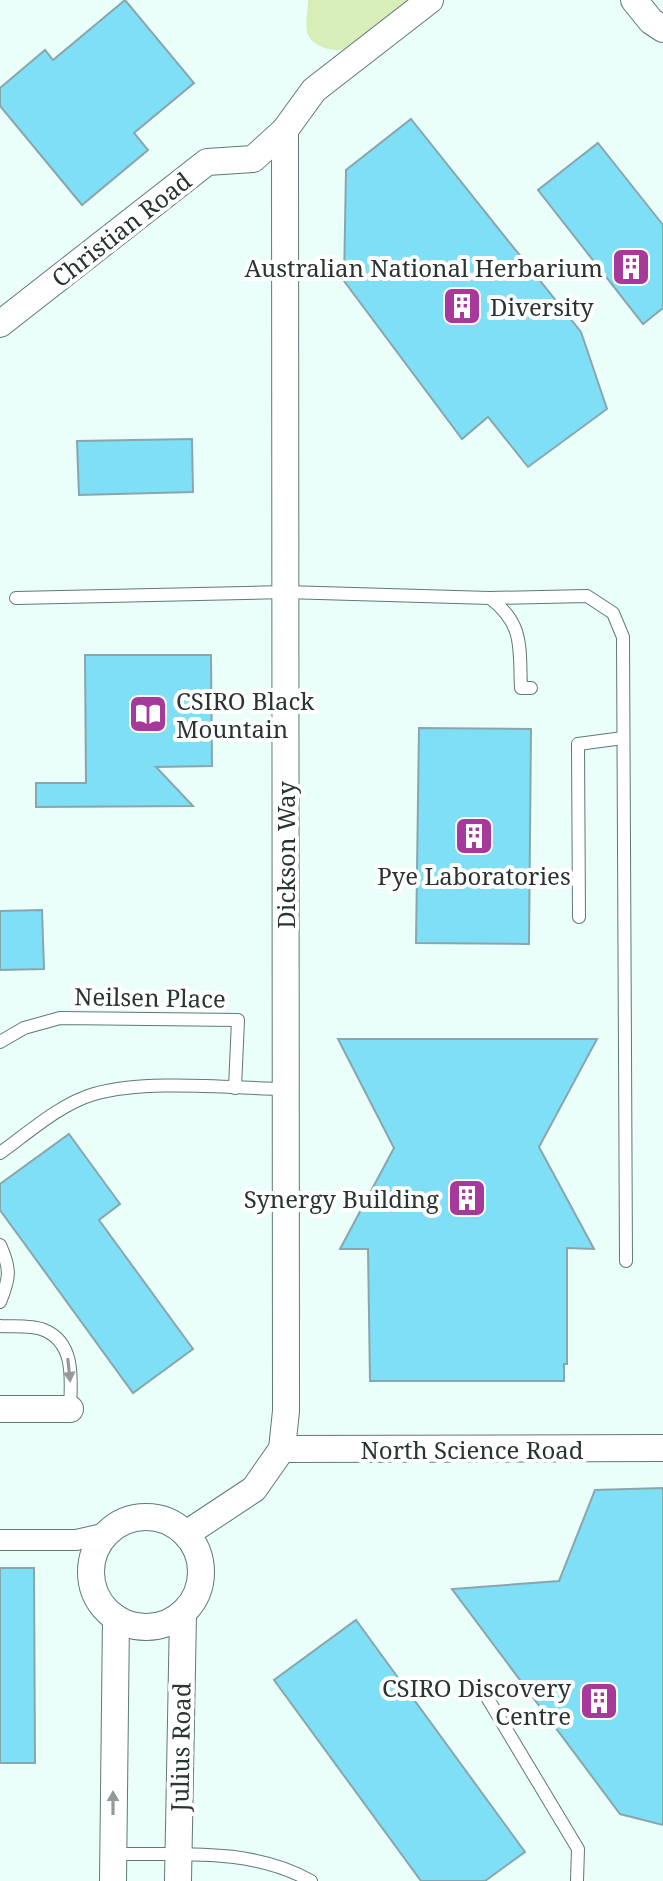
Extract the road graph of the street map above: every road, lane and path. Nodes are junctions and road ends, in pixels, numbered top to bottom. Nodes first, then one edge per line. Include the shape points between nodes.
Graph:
1 (430, 0) edge
2 (634, 0) edge
3 (663, 29) edge
4 (285, 130) junction
5 (0, 324) edge
6 (285, 592) junction
7 (16, 598) dead end
8 (490, 598) junction
9 (531, 688) dead end
10 (623, 738) junction
11 (579, 917) dead end
12 (0, 1042) edge
13 (235, 1088) junction
14 (285, 1089) junction
15 (0, 1153) edge
16 (0, 1245) edge
17 (626, 1261) dead end
18 (0, 1302) edge
19 (0, 1326) edge
20 (0, 1409) edge
21 (70, 1409) joint
22 (663, 1448) edge
23 (282, 1449) junction
24 (107, 1533) junction
25 (186, 1534) junction
26 (0, 1540) edge
27 (183, 1614) junction
28 (116, 1618) junction
29 (488, 1699) dead end
30 (113, 1854) junction
31 (178, 1868) edge
32 (113, 1881) edge
33 (311, 1881) edge
34 (577, 1881) edge

1 - 4 street, Christian Road via 314,90
2 - 3 street
4 - 5 street, Christian Road via 253,159 207,162
4 - 6 street, Dickson Way
6 - 7 lane
6 - 8 lane
6 - 14 street, Dickson Way
8 - 9 lane via 513,621 521,688
8 - 10 lane via 587,596 613,613 623,637
10 - 11 lane via 578,744
10 - 17 lane
12 - 13 lane, Neilsen Place via 24,1028 60,1018 238,1020
13 - 14 lane
13 - 15 lane via 150,1087 93,1094
14 - 23 street, Dickson Way
16 - 18 lane via 9,1264
19 -> 21 lane via 44,1329 63,1343 71,1366
20 - 21 street
22 - 23 street, North Science Road
23 - 25 street via 254,1489
24 - 25 street via 121,1523 155,1517
24 - 26 street via 76,1540
24 - 28 street via 94,1554 91,1577 95,1593
25 - 27 street via 201,1574 199,1589
27 - 28 street via 150,1627
27 - 31 street, Julius Road
30 -> 28 street
29 - 34 lane via 578,1849
30 - 31 lane
30 - 32 street
31 - 33 lane via 230,1856

